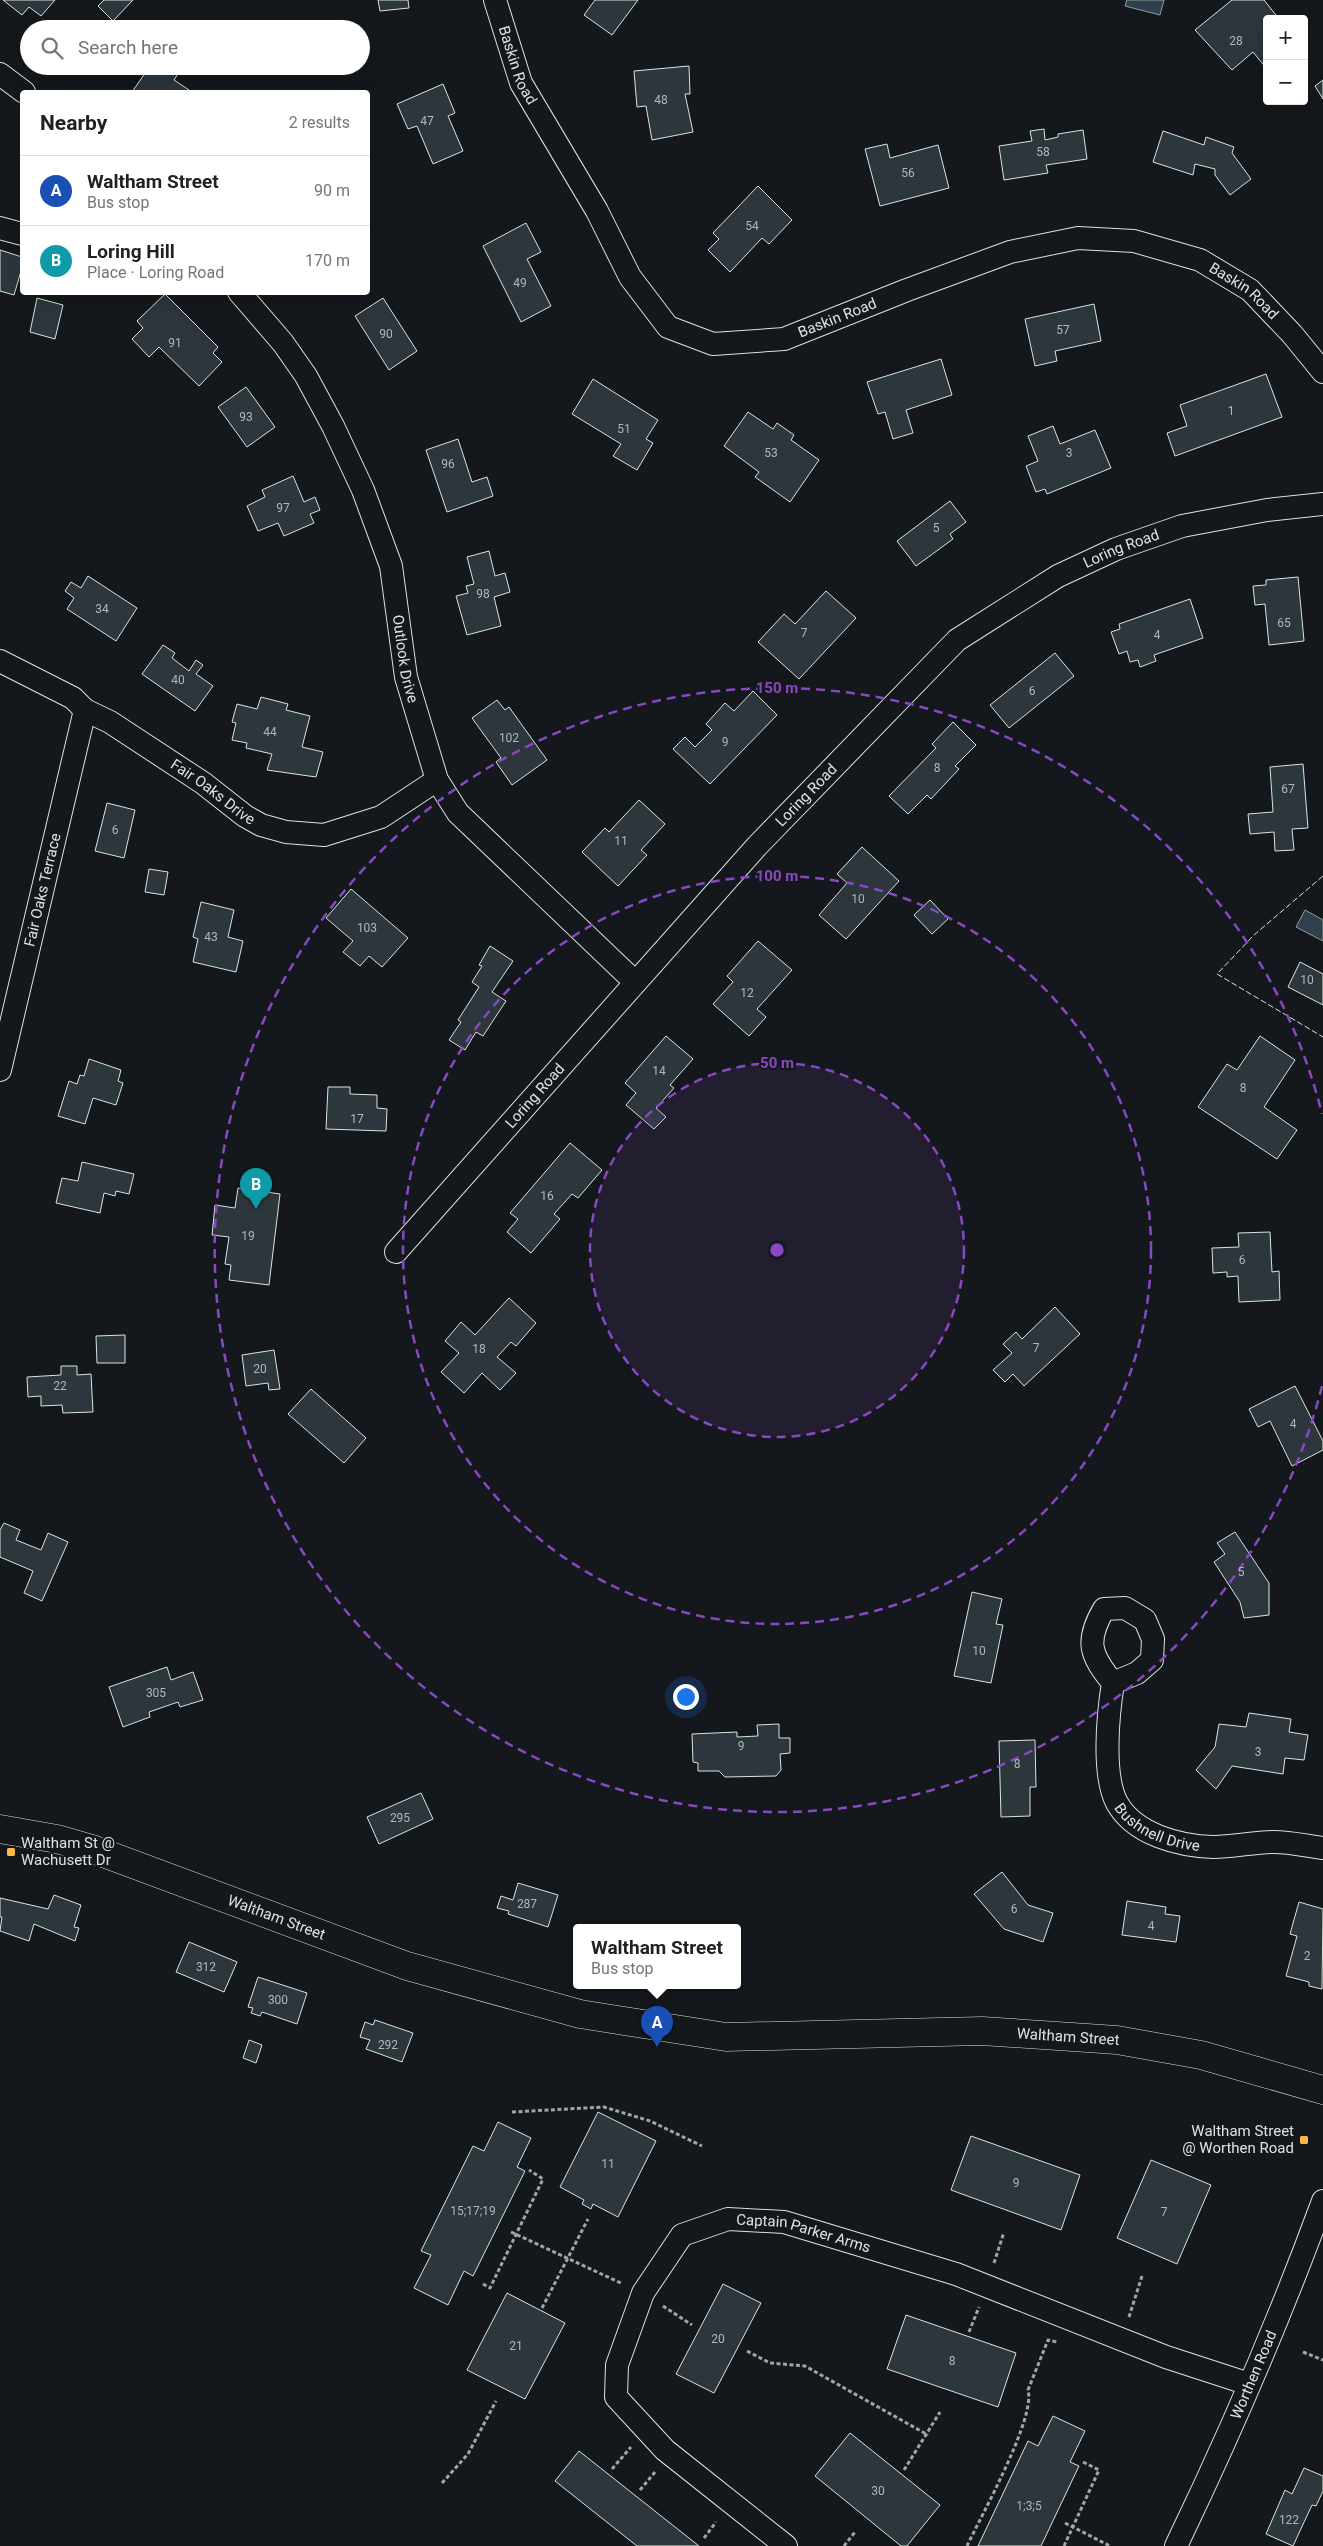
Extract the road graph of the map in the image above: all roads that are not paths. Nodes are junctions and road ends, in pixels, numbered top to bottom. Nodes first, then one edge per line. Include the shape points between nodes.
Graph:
1 (495, 0) edge
2 (0, 74) edge
3 (21, 90) edge
4 (0, 228) edge
5 (20, 233) edge
6 (242, 295) edge
7 (1323, 372) edge
8 (1323, 504) edge
9 (0, 662) edge
10 (85, 710) junction
11 (438, 780) junction
12 (635, 982) junction
13 (0, 1070) edge
14 (396, 1252) dead end
15 (1113, 1683) dead end
16 (0, 1829) edge
17 (1323, 1848) edge
18 (1323, 2090) edge
19 (1323, 2202) edge
20 (1248, 2384) junction
21 (786, 2546) edge
22 (1176, 2546) edge

1 - 7 street, Baskin Road via 521,83 597,211 630,277 668,326 713,344 784,339 1010,252 1078,238 1134,241 1200,260 1250,290
2 - 3 street
4 - 5 street
6 - 11 street, Outlook Drive via 306,376 363,490 391,566 406,677
8 - 12 street, Loring Road via 1267,510 1182,526 1116,549 1058,576 957,640 757,846
9 - 10 street, Fair Oaks Drive via 73,698
10 - 11 street, Fair Oaks Drive via 110,722 203,783 245,816 261,825 286,832 324,835 381,817
10 - 13 street, Fair Oaks Terrace
11 - 12 street, Outlook Drive via 458,813
12 - 14 street, Loring Road
15 - 17 street, Bushnell Drive via 1108,1713 1108,1768 1117,1803 1140,1828 1171,1840 1213,1847 1275,1842
16 - 18 main road, Waltham Street via 57,1839 95,1850 407,1966 580,2014 726,2037 982,2031 1117,2040 1201,2055
19 - 20 street, Worthen Road
20 - 21 street, Captain Parker Arms via 1166,2358 956,2274 784,2222 728,2219 682,2235 643,2293 617,2365 616,2397 665,2450
20 - 22 street, Worthen Road

